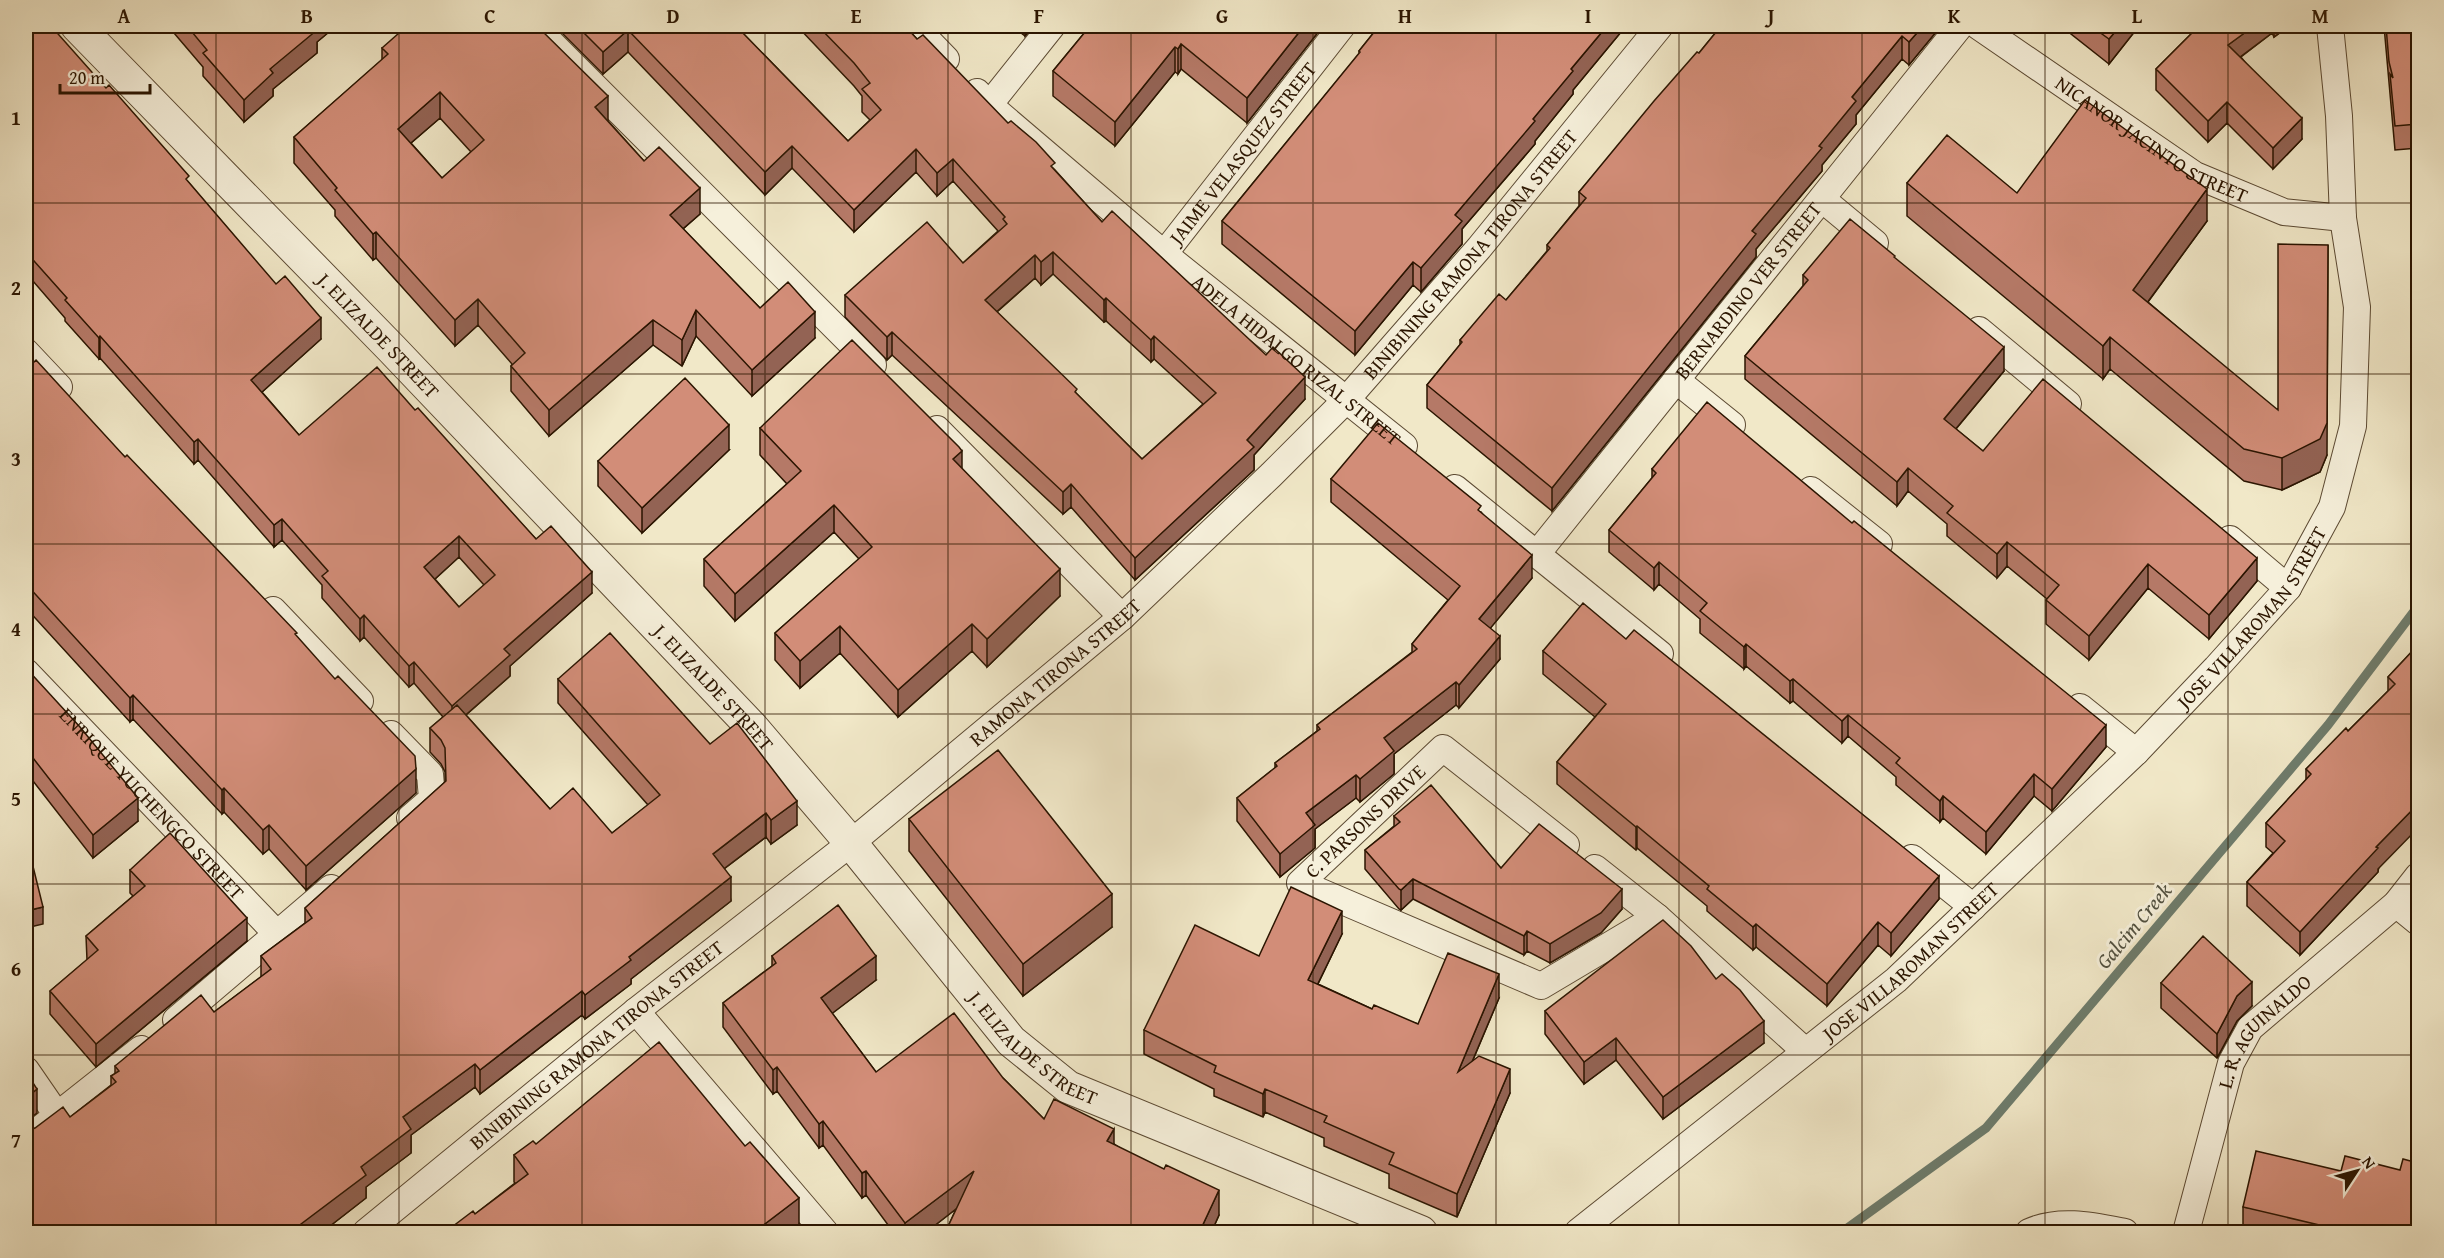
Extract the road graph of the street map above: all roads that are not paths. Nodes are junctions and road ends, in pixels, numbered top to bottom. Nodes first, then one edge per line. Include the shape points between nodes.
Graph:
1 (77, 26) edge
2 (534, 26) edge
3 (914, 26) edge
4 (1052, 26) edge
5 (1342, 26) edge
6 (1660, 26) edge
7 (1960, 26) edge
8 (1978, 26) edge
9 (2330, 26) edge
10 (989, 105) junction
11 (1822, 199) junction
12 (2343, 218) junction
13 (1164, 254) junction
14 (1895, 260) edge
15 (1959, 313) edge
16 (26, 352) edge
17 (888, 379) edge
18 (1676, 380) junction
19 (1347, 399) junction
20 (75, 404) edge
21 (921, 413) edge
22 (2087, 420) edge
23 (1749, 439) edge
24 (1271, 475) joint
25 (1795, 476) edge
26 (2215, 527) edge
27 (1536, 555) junction
28 (1896, 558) edge
29 (2288, 588) junction
30 (257, 594) edge
31 (1122, 617) junction
32 (1676, 667) edge
33 (26, 672) edge
34 (2062, 692) edge
35 (2136, 752) junction
36 (389, 837) edge
37 (1889, 839) edge
38 (840, 851) junction
39 (346, 875) edge
40 (2418, 876) edge
41 (2396, 904) junction
42 (1973, 907) junction
43 (1657, 917) junction
44 (2418, 922) edge
45 (278, 935) junction
46 (636, 1011) junction
47 (1805, 1051) junction
48 (26, 1070) edge
49 (57, 1115) junction
50 (26, 1140) edge
51 (814, 1229) edge
52 (366, 1233) edge
53 (1420, 1233) edge
54 (1578, 1233) edge
55 (2029, 1233) edge
56 (2125, 1233) edge
57 (2186, 1233) edge

1 - 38 street, J. ELIZALDE STREET via 752,727
2 - 17 street
3 - 10 street, ADELA HIDALGO RIZAL STREET
4 - 10 street
5 - 13 street, JAIME VELASQUEZ STREET
6 - 19 street, BINIBINING RAMONA TIRONA STREET via 1479,248
7 - 11 street, BERNARDINO VER STREET
8 - 12 street, NICANOR JACINTO STREET via 2195,175 2284,212
9 - 12 street, JOSE VILLAROMAN STREET
10 - 13 street, ADELA HIDALGO RIZAL STREET
11 - 14 street
11 - 18 street, BERNARDINO VER STREET
12 - 29 street, JOSE VILLAROMAN STREET via 2357,307 2354,426 2332,507
13 - 19 street, ADELA HIDALGO RIZAL STREET
15 - 22 street
16 - 20 street
18 - 23 street
18 - 27 street, BERNARDINO VER STREET
19 - 24 street, BINIBINING RAMONA TIRONA STREET
19 - 27 street, ADELA HIDALGO RIZAL STREET
21 - 31 street
24 - 31 street, RAMONA TIRONA STREET
25 - 28 street
26 - 29 street
27 - 32 street, ADELA HIDALGO RIZAL STREET
29 - 35 street, JOSE VILLAROMAN STREET
30 - 36 street via 430,774 432,799
31 - 38 street, RAMONA TIRONA STREET
33 - 45 street, ENRIQUE YUCHENGCO STREET
34 - 35 street
35 - 42 street, JOSE VILLAROMAN STREET
37 - 42 street
38 - 46 street, BINIBINING RAMONA TIRONA STREET
38 - 53 street, J. ELIZALDE STREET via 1011,1041 1068,1087
39 - 45 street
40 - 41 street, L. R. AGUINALDO
41 - 44 street
41 - 57 street, L. R. AGUINALDO via 2250,1028 2231,1063
42 - 47 street, JOSE VILLAROMAN STREET via 1896,980
43 - 43 street, C. PARSONS DRIVE via 1443,748 1300,883 1541,986
43 - 47 street, C. PARSONS DRIVE
45 - 49 street via 109,1077
46 - 51 street
46 - 52 street, BINIBINING RAMONA TIRONA STREET
47 - 54 street, JOSE VILLAROMAN STREET
48 - 49 street
49 - 50 street
55 - 56 street via 2039,1228 2083,1224

